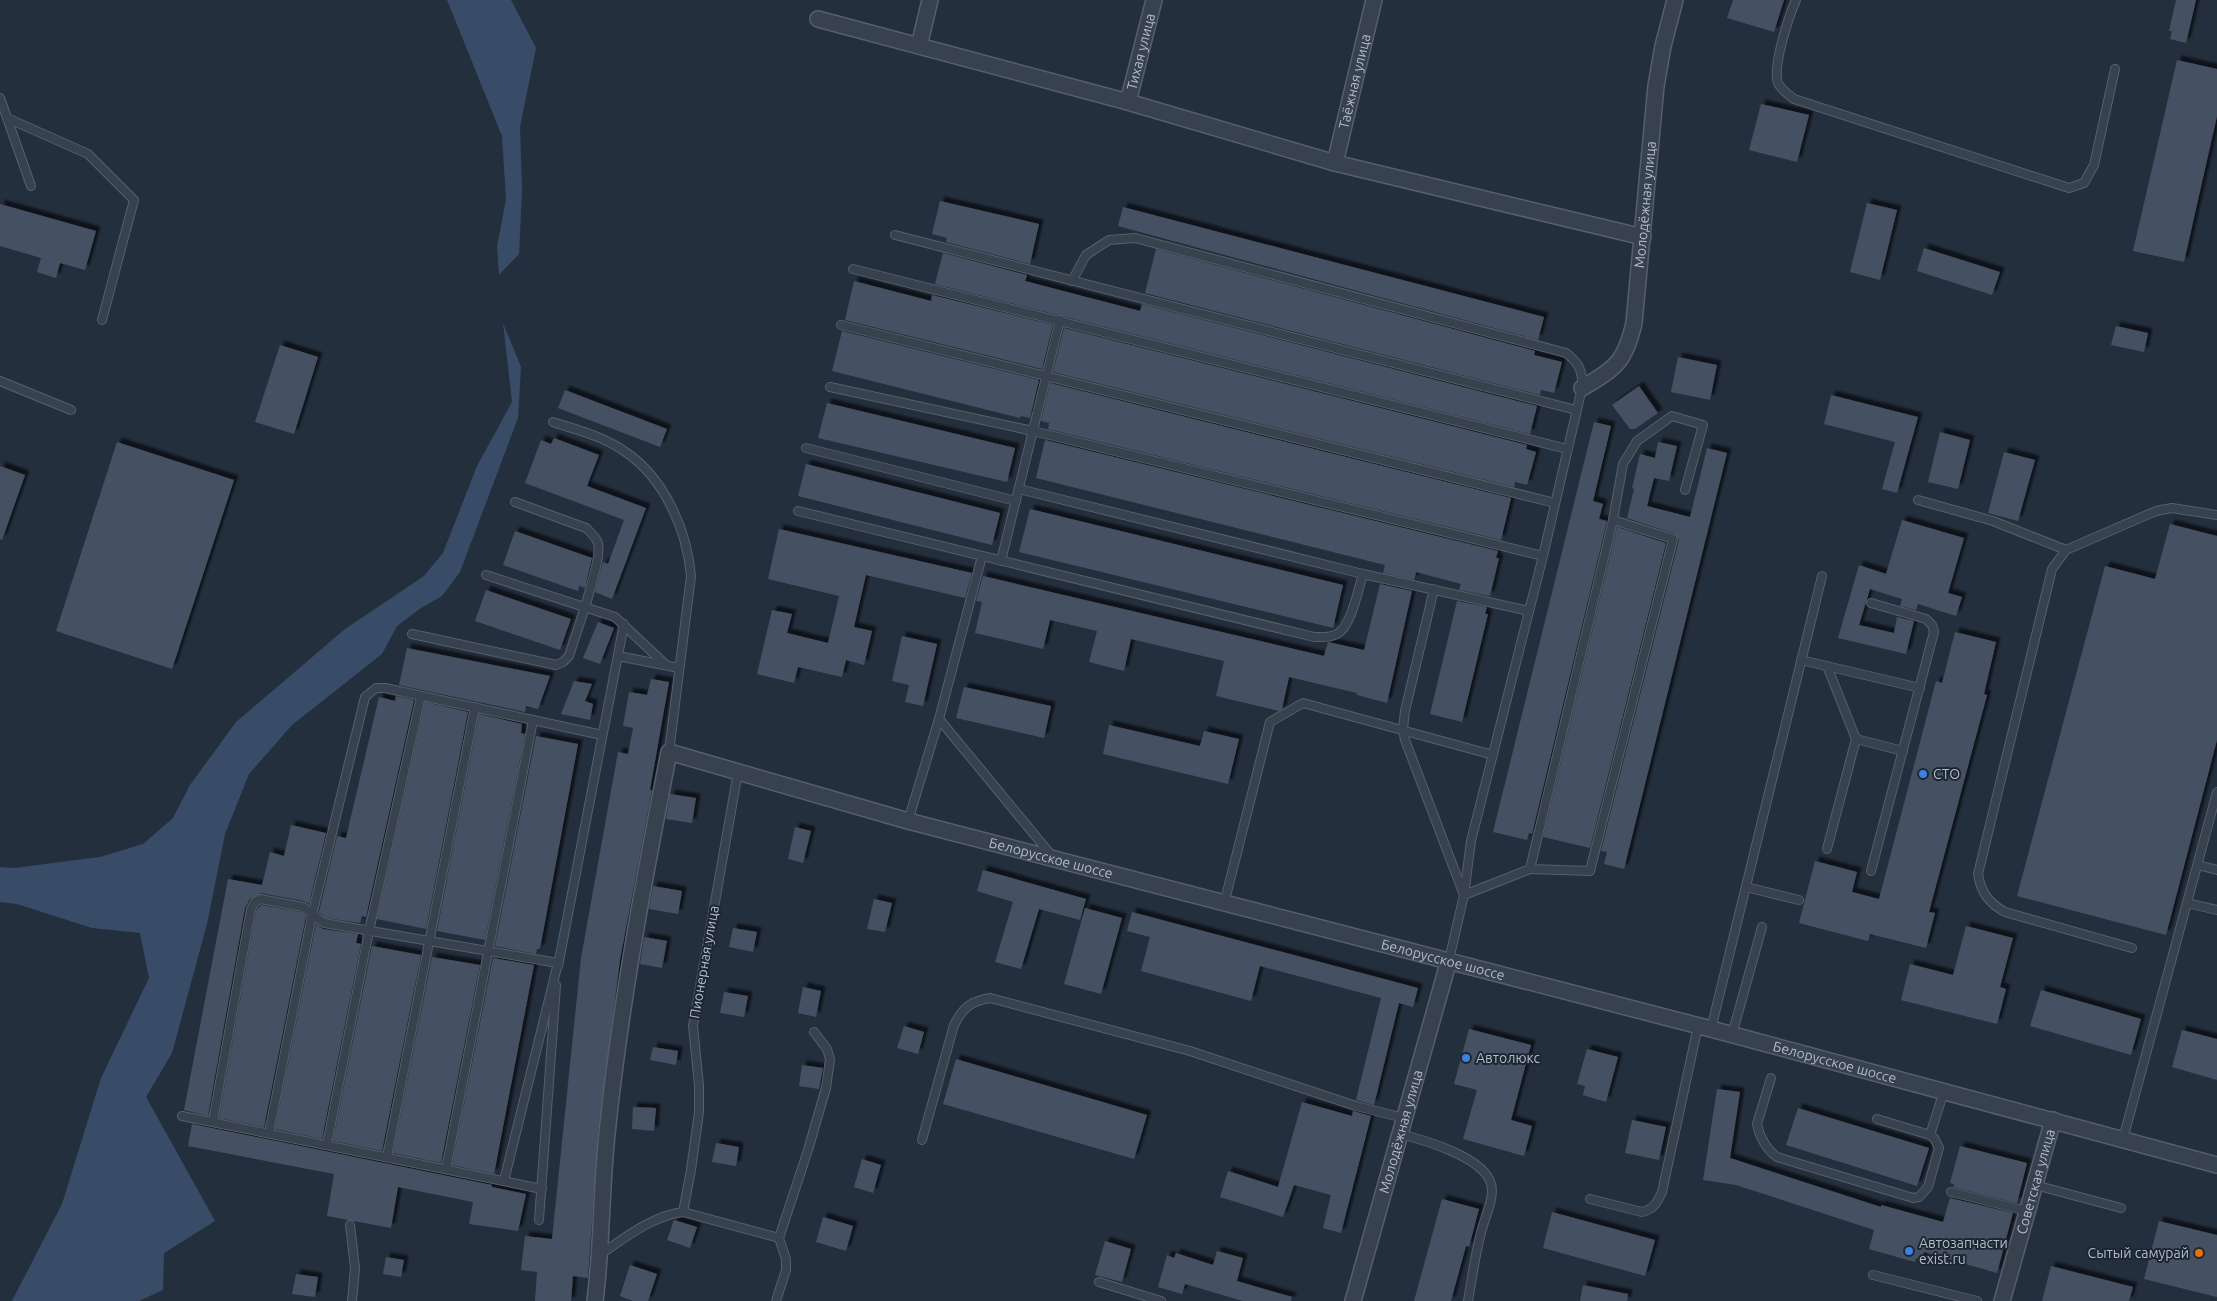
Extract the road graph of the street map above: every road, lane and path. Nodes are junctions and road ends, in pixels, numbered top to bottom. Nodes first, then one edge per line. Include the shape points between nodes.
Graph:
1 (930, 0) edge
2 (1154, 0) edge
3 (1374, 0) edge
4 (1676, 0) edge
5 (1796, 0) edge
6 (818, 19) dead end
7 (919, 46) junction
8 (2115, 69) dead end
9 (0, 98) edge
10 (1128, 102) junction
11 (7, 118) junction
12 (1334, 163) junction
13 (31, 186) dead end
14 (895, 235) dead end
15 (1643, 237) junction
16 (853, 268) dead end
17 (1072, 281) junction
18 (102, 320) dead end
19 (1060, 320) junction
20 (841, 325) dead end
21 (1047, 376) junction
22 (0, 380) edge
23 (830, 387) dead end
24 (1582, 388) junction
25 (71, 410) dead end
26 (1576, 410) junction
27 (553, 422) dead end
28 (1033, 431) junction
29 (806, 448) dead end
30 (1567, 449) junction
31 (1020, 489) junction
32 (1685, 490) dead end
33 (1918, 500) dead end
34 (1016, 501) junction
35 (515, 502) dead end
36 (1555, 503) junction
37 (798, 511) dead end
38 (2217, 516) edge
39 (1613, 520) junction
40 (2066, 550) junction
41 (982, 556) junction
42 (1543, 556) junction
43 (1001, 561) junction
44 (1363, 574) junction
45 (486, 575) dead end
46 (1822, 576) dead end
47 (1434, 589) junction
48 (1871, 603) dead end
49 (585, 606) junction
50 (1529, 611) junction
51 (624, 624) junction
52 (412, 634) dead end
53 (618, 656) junction
54 (1801, 660) junction
55 (666, 665) junction
56 (1827, 666) junction
57 (680, 668) junction
58 (1920, 688) junction
59 (421, 696) junction
60 (475, 707) junction
61 (939, 719) junction
62 (533, 720) junction
63 (1403, 729) junction
64 (602, 735) junction
65 (1856, 740) junction
66 (1903, 751) junction
67 (669, 752) junction
68 (1493, 755) junction
69 (738, 772) junction
70 (2217, 792) edge
71 (908, 822) junction
72 (1827, 849) dead end
73 (1055, 859) junction
74 (2198, 865) junction
75 (1530, 869) junction
76 (2217, 870) edge
77 (1872, 872) dead end
78 (1746, 887) junction
79 (1464, 895) junction
80 (1798, 900) dead end
81 (2188, 903) junction
82 (1224, 904) junction
83 (2217, 910) edge
84 (312, 915) junction
85 (1762, 927) dead end
86 (369, 931) junction
87 (428, 941) junction
88 (2132, 948) dead end
89 (487, 951) junction
90 (1449, 960) junction
91 (558, 963) junction
92 (1705, 1027) junction
93 (814, 1032) dead end
94 (1732, 1034) junction
95 (1770, 1078) dead end
96 (1944, 1091) junction
97 (182, 1116) dead end
98 (1404, 1118) junction
99 (1877, 1118) dead end
100 (2053, 1120) junction
101 (213, 1121) junction
102 (269, 1133) junction
103 (1400, 1134) junction
104 (1930, 1135) junction
105 (922, 1140) dead end
106 (2123, 1140) junction
107 (327, 1144) junction
108 (387, 1157) junction
109 (2217, 1165) edge
110 (446, 1169) junction
111 (504, 1181) junction
112 (2034, 1185) junction
113 (542, 1189) junction
114 (1951, 1192) dead end
115 (1590, 1199) dead end
116 (2120, 1208) dead end
117 (2027, 1211) junction
118 (682, 1212) junction
119 (540, 1220) dead end
120 (350, 1225) dead end
121 (779, 1238) junction
122 (601, 1254) junction
123 (1873, 1275) dead end
124 (1099, 1282) dead end
125 (352, 1301) edge
126 (595, 1301) edge
127 (776, 1301) edge
128 (1160, 1301) edge
129 (1352, 1301) edge
130 (1468, 1301) edge
131 (1977, 1301) edge
132 (2002, 1301) edge

1 - 7 street
2 - 10 street, Тихая улица
3 - 12 street, Таёжная улица
4 - 15 street, Молодёжная улица via 1656,86
5 - 8 lane via 1776,69 1783,91 1794,99 2069,188 2084,183 2094,165
6 - 7 street
7 - 10 street
9 - 11 lane
10 - 12 street
11 - 13 lane
11 - 18 lane via 88,154 134,200
12 - 15 street
14 - 17 lane
15 - 24 street, Молодёжная улица via 1634,324 1628,348 1618,364
16 - 19 lane
17 - 24 lane via 1086,255 1109,240 1135,238 1566,353 1580,367
17 - 26 lane
19 - 21 lane
19 - 30 lane
20 - 21 lane
21 - 28 lane
21 - 36 lane
22 - 25 lane
23 - 28 lane
24 - 26 lane
26 - 30 lane
27 - 57 lane via 625,451 645,469 671,504 682,530 691,576
28 - 31 lane
28 - 42 lane
29 - 34 lane
30 - 36 lane
31 - 34 lane
31 - 44 lane
32 - 39 lane via 1703,425 1672,416 1637,440 1623,464
33 - 40 lane via 1993,521
34 - 43 lane
35 - 49 lane via 586,528 594,535 598,554
36 - 42 lane
37 - 41 lane
38 - 40 lane via 2172,508 2156,511
39 - 75 lane
39 - 75 lane via 1673,539 1590,871
40 - 88 lane via 2052,569 1978,874 1984,896 2004,912
41 - 43 lane
41 - 61 lane
42 - 50 lane
43 - 44 lane via 1314,637 1330,637 1347,626
44 - 47 lane
45 - 49 lane
46 - 54 lane
47 - 50 lane
47 - 63 lane
48 - 58 lane via 1926,619 1932,625 1934,632
49 - 51 lane via 615,617
49 - 52 lane via 568,656 556,665
50 - 68 lane
51 - 53 lane
51 - 55 lane
53 - 55 lane
53 - 64 lane
54 - 56 lane
54 - 78 lane
55 - 57 lane
56 - 58 lane
56 - 65 lane
57 - 67 lane
58 - 66 lane
59 - 60 lane
59 - 84 lane via 376,688 366,697
59 - 86 lane
60 - 62 lane
60 - 87 lane
61 - 71 lane
61 - 73 lane
62 - 64 lane
62 - 89 lane
63 - 68 lane
63 - 79 lane via 1404,740
63 - 82 lane via 1303,703 1270,722
64 - 91 lane
65 - 66 lane
65 - 72 lane
66 - 77 lane
67 - 69 street, Белорусское шоссе
67 - 122 street via 620,1026 607,1136
68 - 79 lane via 1471,841
69 - 71 street, Белорусское шоссе
69 - 118 lane, Пионерная улица via 695,1016 699,1112
70 - 74 lane
71 - 73 street, Белорусское шоссе
73 - 82 street, Белорусское шоссе
74 - 76 lane
74 - 81 lane
75 - 79 lane
78 - 80 lane
78 - 92 lane
79 - 90 lane
81 - 83 lane
81 - 106 lane
82 - 90 street, Белорусское шоссе
84 - 86 lane via 324,923
84 - 101 lane via 303,907 260,899 251,909
84 - 102 lane
85 - 94 lane
86 - 87 lane
86 - 107 lane
87 - 89 lane
87 - 108 lane
89 - 91 lane
89 - 110 lane
90 - 92 street, Белорусское шоссе
90 - 98 street, Молодёжная улица
91 - 111 lane
91 - 113 lane
92 - 94 street, Белорусское шоссе
92 - 115 lane via 1657,1204 1642,1212
93 - 121 lane via 827,1049 830,1059 826,1088
94 - 96 street, Белорусское шоссе
95 - 104 lane via 1757,1124 1768,1149 1777,1157 1913,1198 1919,1197 1928,1187 1939,1148
96 - 100 street, Белорусское шоссе
96 - 104 lane
97 - 101 lane
98 - 103 street, Молодёжная улица
98 - 105 lane via 1356,1106 1190,1051 990,998 966,1005 954,1025
99 - 104 lane
100 - 106 street, Белорусское шоссе
100 - 112 street, Советская улица
101 - 102 lane
102 - 107 lane
103 - 129 street, Молодёжная улица
103 - 130 lane via 1457,1154 1479,1167 1491,1184 1492,1194 1480,1235
106 - 109 street, Белорусское шоссе
107 - 108 lane
108 - 110 lane
110 - 111 lane
111 - 113 lane
112 - 116 lane
112 - 117 street, Советская улица
113 - 119 lane
114 - 117 lane
117 - 132 street, Советская улица
118 - 121 lane
118 - 122 lane via 655,1219
120 - 125 lane via 355,1268
121 - 127 lane via 786,1270
122 - 126 street
123 - 131 lane
124 - 128 lane

